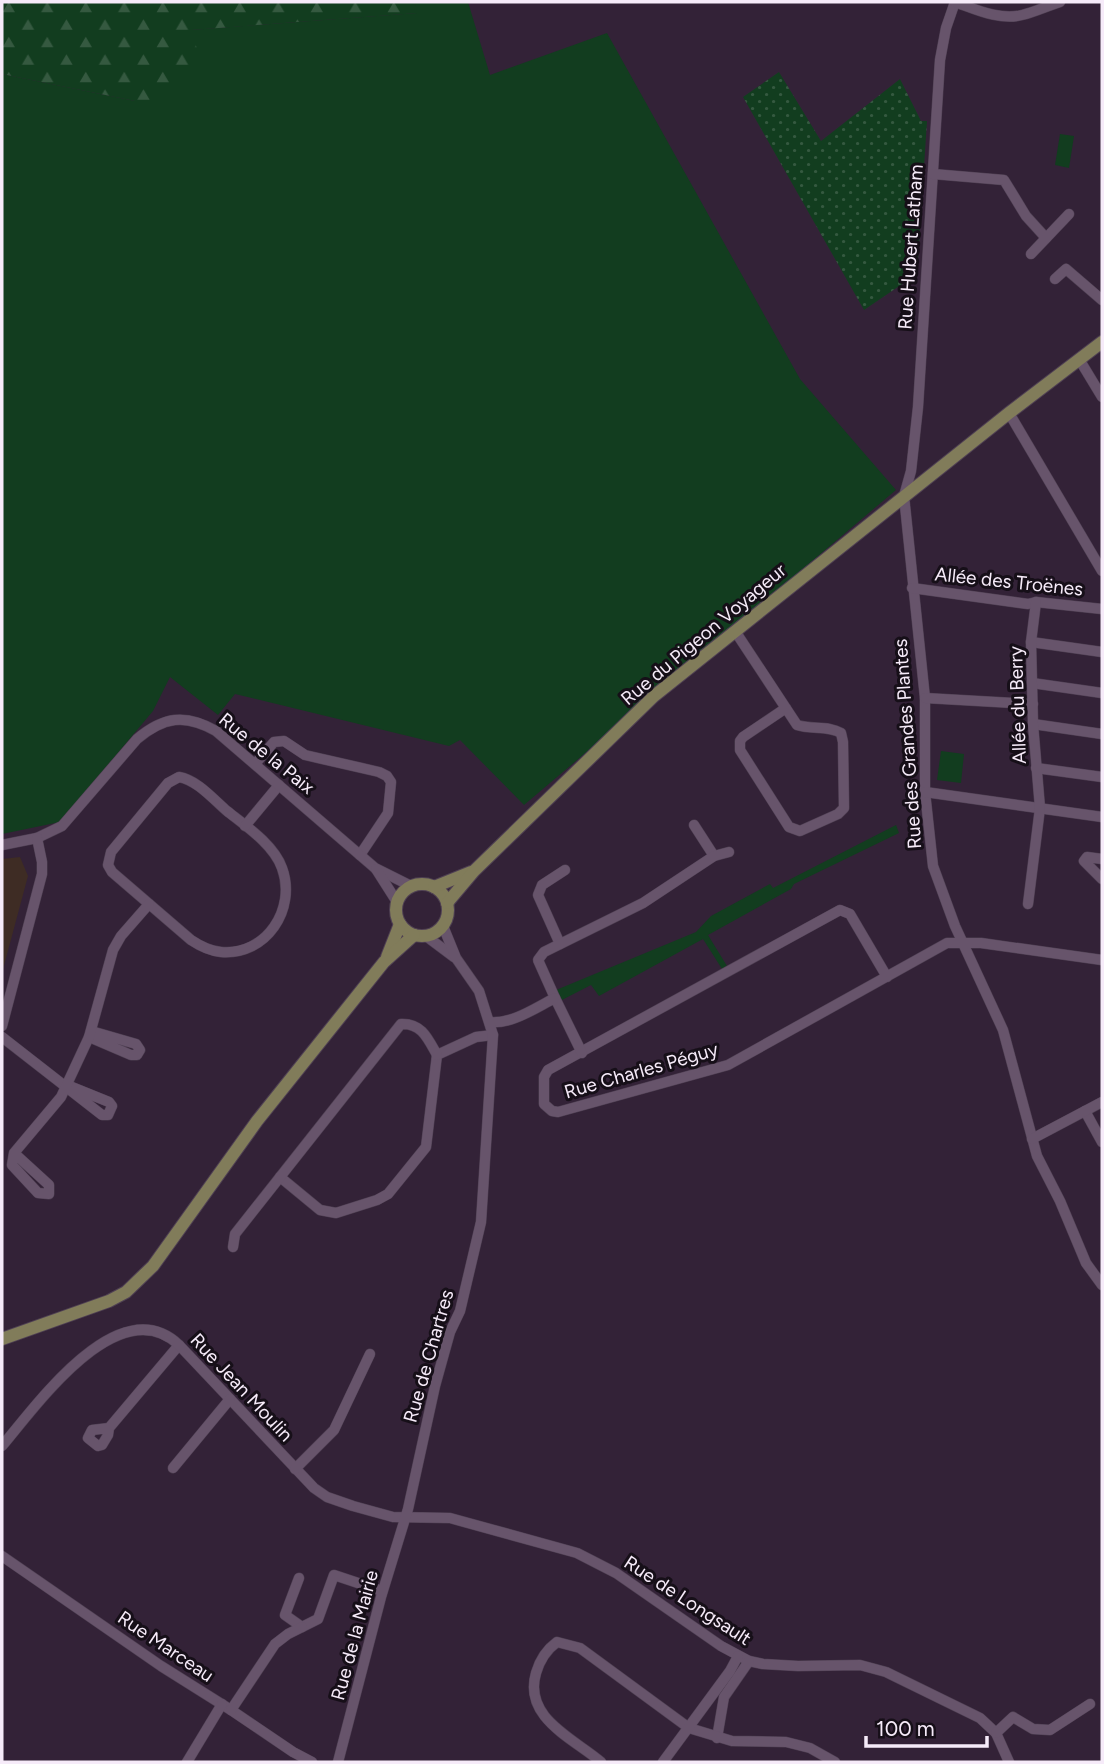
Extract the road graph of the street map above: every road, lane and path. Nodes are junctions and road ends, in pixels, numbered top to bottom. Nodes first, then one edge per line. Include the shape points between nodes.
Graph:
1 (955, 2) edge
2 (1060, 2) edge
3 (933, 174) junction
4 (1069, 214) dead end
5 (1046, 238) junction
6 (1031, 254) dead end
7 (1055, 279) dead end
8 (1102, 300) edge
9 (1102, 342) edge
10 (1079, 359) junction
11 (1102, 397) edge
12 (1009, 413) junction
13 (904, 496) junction
14 (1102, 571) edge
15 (912, 588) junction
16 (1036, 602) junction
17 (1102, 609) edge
18 (735, 631) junction
19 (1031, 642) junction
20 (1102, 652) edge
21 (1032, 683) junction
22 (1102, 693) edge
23 (925, 698) junction
24 (1032, 704) junction
25 (786, 708) junction
26 (1033, 724) junction
27 (1102, 734) edge
28 (255, 764) junction
29 (1037, 768) junction
30 (1102, 777) edge
31 (279, 785) junction
32 (925, 792) junction
33 (1040, 808) junction
34 (1102, 817) edge
35 (694, 825) dead end
36 (245, 826) junction
37 (37, 838) junction
38 (2, 845) edge
39 (729, 852) dead end
40 (360, 855) junction
41 (714, 856) junction
42 (1102, 859) edge
43 (375, 868) junction
44 (565, 870) dead end
45 (474, 871) junction
46 (1102, 879) edge
47 (411, 886) junction
48 (434, 887) junction
49 (397, 902) junction
50 (447, 903) junction
51 (149, 904) junction
52 (1028, 904) dead end
53 (400, 925) junction
54 (443, 926) junction
55 (420, 936) junction
56 (963, 942) junction
57 (560, 944) junction
58 (456, 958) junction
59 (1102, 960) edge
60 (384, 962) junction
61 (887, 977) junction
62 (555, 998) junction
63 (490, 1022) junction
64 (2, 1026) edge
65 (493, 1035) junction
66 (2, 1037) edge
67 (582, 1052) junction
68 (437, 1055) junction
69 (67, 1085) junction
70 (1102, 1102) edge
71 (1085, 1111) junction
72 (1032, 1139) junction
73 (1102, 1142) edge
74 (14, 1153) dead end
75 (280, 1177) junction
76 (233, 1247) dead end
77 (1102, 1285) edge
78 (2, 1339) edge
79 (179, 1345) junction
80 (370, 1354) dead end
81 (230, 1399) junction
82 (109, 1428) dead end
83 (2, 1446) edge
84 (173, 1468) dead end
85 (295, 1469) junction
86 (404, 1517) junction
87 (2, 1556) edge
88 (299, 1578) dead end
89 (382, 1591) junction
90 (302, 1628) junction
91 (738, 1657) junction
92 (750, 1661) junction
93 (1090, 1704) dead end
94 (227, 1707) junction
95 (689, 1728) junction
96 (996, 1733) junction
97 (717, 1738) junction
98 (187, 1762) edge
99 (312, 1762) edge
100 (338, 1762) edge
101 (601, 1762) edge
102 (663, 1762) edge
103 (835, 1762) edge
104 (1009, 1762) edge

1 - 2 street via 996,15 1020,16
1 - 3 street, Rue Hubert Latham via 940,60
3 - 5 street via 1004,180
3 - 13 street, Rue Hubert Latham via 918,407
4 - 5 street
5 - 6 street
7 - 8 street via 1066,269
9 - 10 main road, Rue du Pigeon Voyageur
10 - 11 street
10 - 12 main road, Rue du Pigeon Voyageur
12 - 13 main road, Rue du Pigeon Voyageur
12 - 14 street
13 - 15 street, Rue des Grandes Plantes
13 - 18 main road, Rue du Pigeon Voyageur
15 - 16 street, Allée des Troënes
15 - 23 street, Rue des Grandes Plantes
16 - 17 street, Allée des Troënes
16 - 19 street, Allée du Berry
18 - 25 street
18 - 45 main road, Rue du Pigeon Voyageur via 654,696
19 - 20 street
19 - 21 street, Allée du Berry
21 - 22 street
21 - 24 street, Allée du Berry
23 - 24 street
23 - 32 street, Rue des Grandes Plantes
24 - 26 street, Allée du Berry
25 - 25 street via 743,737 740,750 789,827 800,831 844,808 843,742 841,733 833,728 797,725
26 - 27 street
26 - 29 street, Allée du Berry
28 - 31 street, Rue de la Paix
28 - 37 street, Rue de la Paix via 205,725 163,721 137,739 62,826
28 - 40 street via 274,742 284,741 305,755 387,776 391,782 388,813
29 - 30 street
29 - 33 street, Allée du Berry
31 - 36 street
31 - 40 street, Rue de la Paix
32 - 33 street
32 - 56 street, Rue des Grandes Plantes via 933,866
33 - 34 street
33 - 52 street, Allée du Berry
35 - 41 street
36 - 51 street via 187,778 173,779 108,859 112,872
36 - 51 street via 273,852 287,887 278,922 256,945 220,953 204,948
37 - 38 street, Rue de la Paix
37 - 64 street via 42,874
39 - 41 street
40 - 43 street, Rue de la Paix
41 - 57 street via 643,903
42 - 46 street via 1084,861
43 - 47 street, Rue de la Paix
43 - 49 street, Rue de la Paix
44 - 57 street via 542,885 538,895
45 - 48 main road, Rue du Pigeon Voyageur
45 - 50 main road, Rue du Pigeon Voyageur
47 - 48 main road
47 - 49 main road
48 - 50 main road
49 - 53 main road
50 - 54 main road
51 - 69 street via 113,950 90,1034
53 - 55 main road
53 - 60 main road
54 - 55 main road via 436,933
54 - 58 street
55 - 58 street
55 - 60 main road
56 - 59 street
56 - 61 street, Rue Charles Péguy via 947,943
56 - 72 street, Rue des Grandes Plantes via 1003,1030
57 - 62 street, Rue Charles Péguy via 538,960
58 - 63 street, Rue de Chartres via 479,991
60 - 78 main road via 257,1121 138,1282 109,1301
61 - 67 street, Rue Charles Péguy via 850,914 840,910
61 - 67 street, Rue Charles Péguy via 728,1065 552,1111 544,1104 545,1073
62 - 63 street via 511,1020
62 - 67 street, Rue Charles Péguy
63 - 65 street, Rue de Chartres
65 - 68 street via 476,1037
65 - 86 street, Rue de Chartres via 479,1235 435,1386
66 - 69 street
68 - 75 street via 424,1032 401,1024
68 - 75 street via 426,1147 388,1194 336,1213 320,1210
69 - 74 street
70 - 71 street
71 - 72 street
71 - 73 street
72 - 77 street, Rue des Grandes Plantes via 1086,1264
75 - 76 street via 235,1234
79 - 81 street, Rue Jean Moulin
79 - 82 street
79 - 83 street, Rue Jean Moulin via 165,1333 143,1328 101,1344 65,1371
80 - 85 street via 334,1430
81 - 84 street
81 - 85 street, Rue Jean Moulin
85 - 86 street, Rue Jean Moulin via 327,1497
86 - 89 street, Rue de la Mairie
86 - 91 street, Rue de Longsault via 450,1518 577,1553 616,1573
87 - 94 street, Rue Marceau
88 - 90 street via 285,1615
89 - 90 street via 334,1575 318,1619
89 - 100 street, Rue de la Mairie
90 - 94 street via 275,1644
91 - 92 street, Rue de Longsault
91 - 95 street
92 - 96 street, Rue de Longsault via 860,1665 886,1672 980,1718
92 - 97 street via 724,1697
93 - 96 street via 1050,1730 1033,1729 1013,1717
94 - 98 street
94 - 99 street, Rue Marceau
95 - 97 street
95 - 101 street via 580,1648 557,1642 542,1657 533,1684 538,1708
95 - 102 street
96 - 104 street, Rue de Longsault
97 - 103 street via 786,1742 810,1748

